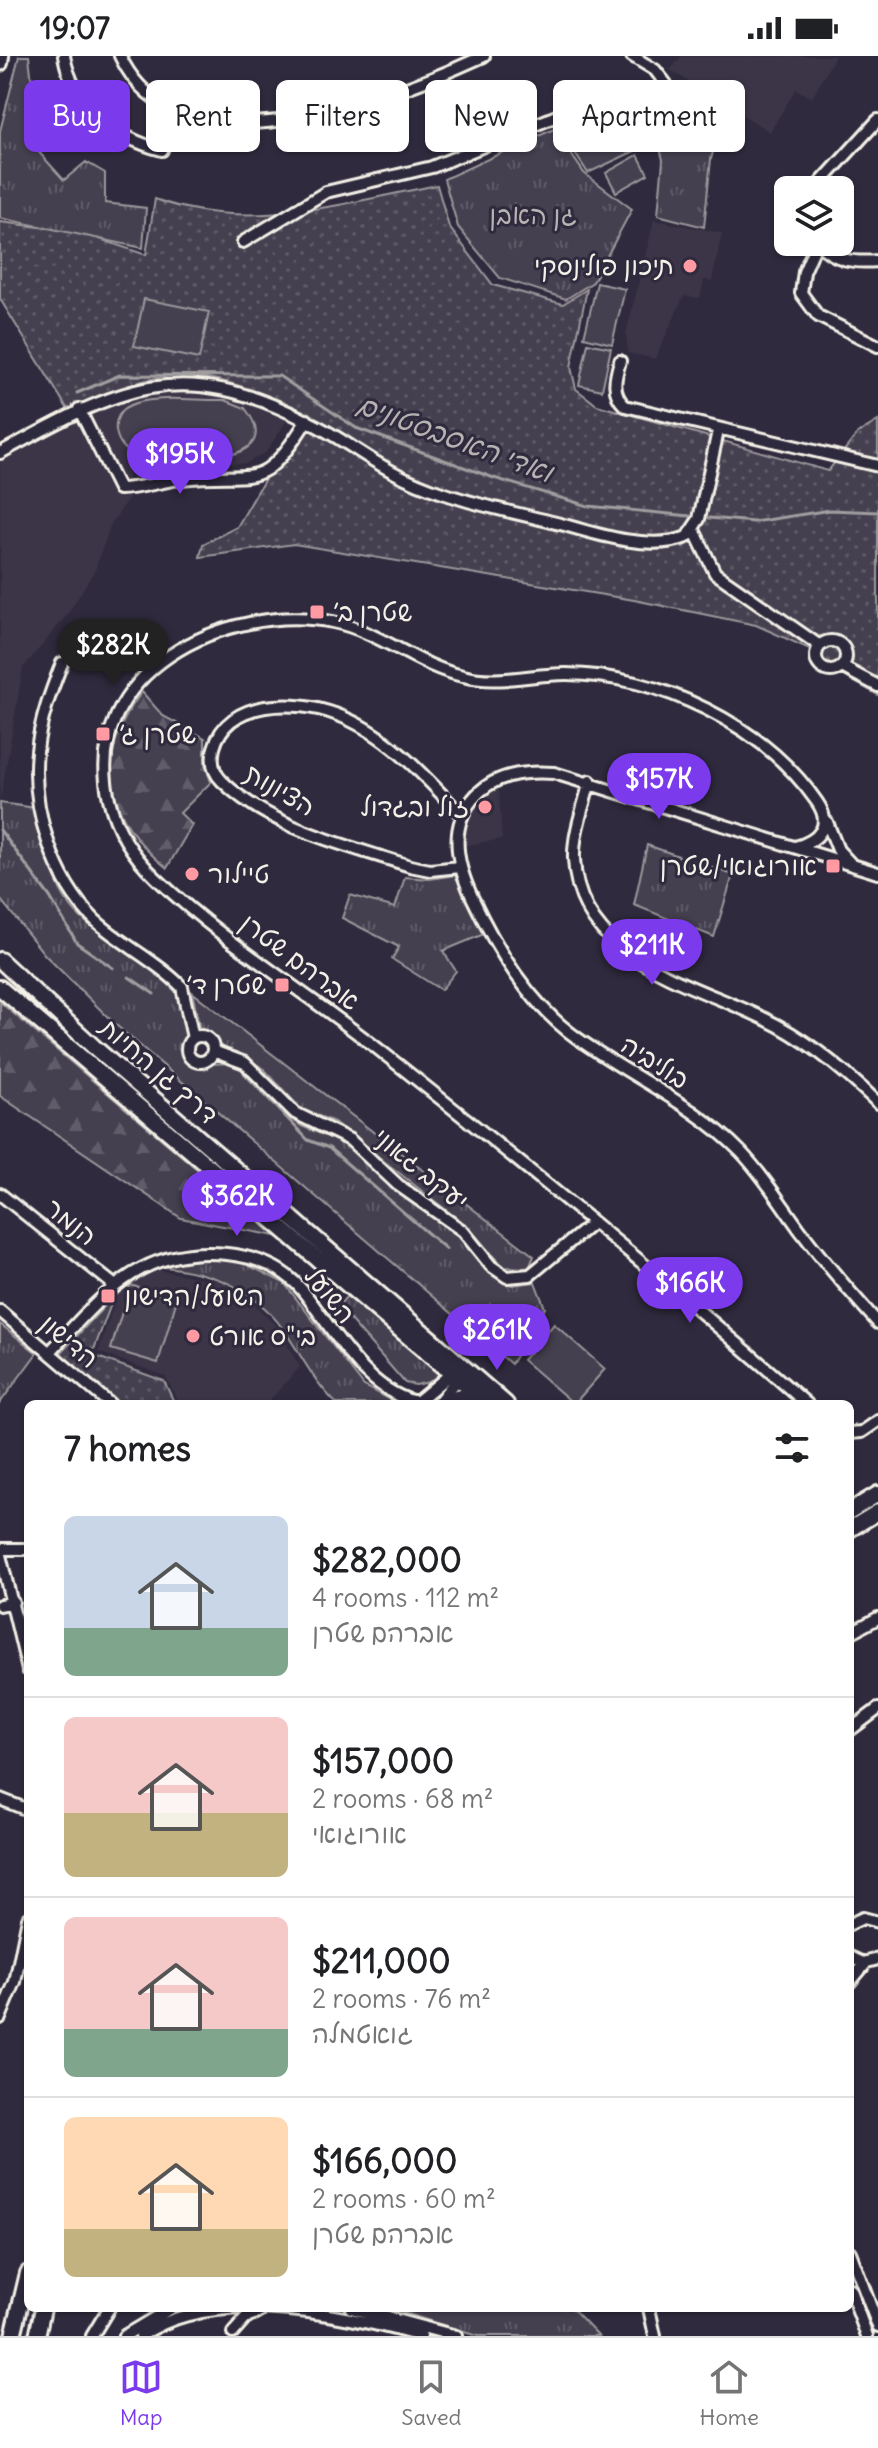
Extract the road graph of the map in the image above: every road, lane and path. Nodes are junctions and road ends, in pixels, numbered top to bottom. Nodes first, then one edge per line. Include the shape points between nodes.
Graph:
1 (1, 56) edge
2 (64, 56) edge
3 (120, 56) edge
4 (484, 56) edge
5 (632, 56) edge
6 (0, 63) edge
7 (878, 120) edge
8 (146, 144) edge
9 (827, 176) edge
10 (243, 242) dead end
11 (812, 256) edge
12 (834, 256) edge
13 (878, 261) edge
14 (878, 346) edge
15 (620, 361) dead end
16 (79, 409) junction
17 (307, 420) junction
18 (718, 431) junction
19 (0, 453) edge
20 (878, 466) edge
21 (694, 530) junction
22 (820, 646) junction
23 (62, 663) dead end
24 (842, 667) junction
25 (878, 686) edge
26 (590, 781) junction
27 (824, 811) junction
28 (462, 816) junction
29 (795, 847) junction
30 (460, 867) junction
31 (855, 867) junction
32 (878, 873) edge
33 (0, 960) edge
34 (0, 988) edge
35 (193, 1038) junction
36 (213, 1051) junction
37 (878, 1103) edge
38 (0, 1194) edge
39 (593, 1223) junction
40 (114, 1285) junction
41 (0, 1311) edge
42 (878, 1323) edge
43 (50, 1352) junction
44 (457, 1372) junction
45 (105, 1400) edge
46 (402, 1400) edge
47 (419, 1400) edge
48 (440, 1400) edge
49 (450, 1400) edge
50 (473, 1400) edge
51 (483, 1400) edge
52 (500, 1400) edge
53 (802, 1400) edge
54 (878, 1421) edge
55 (854, 1433) edge
56 (878, 1494) edge
57 (854, 1509) edge
58 (878, 1512) edge
59 (854, 1527) edge
60 (0, 1549) edge
61 (24, 1549) edge
62 (0, 1555) edge
63 (13, 1602) junction
64 (0, 1605) edge
65 (878, 1618) edge
66 (854, 1631) edge
67 (24, 1652) edge
68 (878, 1709) edge
69 (854, 1727) edge
70 (0, 1799) edge
71 (24, 1808) edge
72 (854, 1920) edge
73 (877, 1920) edge
74 (24, 1942) edge
75 (854, 1958) edge
76 (878, 1959) edge
77 (866, 1963) junction
78 (20, 1966) junction
79 (854, 1977) edge
80 (0, 2003) edge
81 (0, 2018) edge
82 (854, 2263) edge
83 (24, 2290) edge
84 (854, 2301) edge
85 (42, 2312) edge
86 (107, 2312) edge
87 (164, 2312) edge
88 (204, 2312) joint
89 (257, 2312) edge
90 (298, 2312) edge
91 (366, 2312) edge
92 (650, 2312) edge
93 (878, 2326) edge
94 (234, 2332) edge
95 (13, 2336) edge
96 (37, 2336) edge
97 (92, 2336) edge
98 (124, 2336) edge
99 (141, 2336) edge
100 (421, 2336) edge
101 (456, 2336) edge
102 (655, 2336) edge
103 (867, 2336) edge

1 - 6 main road
2 - 8 street via 70,78 100,119
3 - 4 street via 141,87 165,106 225,123 352,106 425,83
5 - 10 street via 666,84 660,105 652,112 586,104 432,167 326,192
7 - 9 street
11 - 14 street via 801,283 807,305 818,316
12 - 13 street
15 - 18 street via 615,390 625,406
16 - 17 street via 146,388 196,384 237,392
16 - 17 street via 119,489 185,478 254,476 282,458
16 - 19 street
17 - 21 street via 406,479 499,508 648,541 680,540
18 - 20 street
18 - 21 street
21 - 22 street via 715,573
22 - 24 street via 816,661 822,669
22 - 24 street via 833,641 842,645
23 - 35 street via 37,752 49,843 82,906 182,987
24 - 25 street
26 - 28 street via 554,773 517,774 487,784
26 - 29 street
26 - 37 street via 574,861 587,903 605,935 641,963 791,1033
27 - 29 street via 819,837
27 - 31 street, אברהם שטרן via 838,850
27 - 39 street, אברהם שטרן via 770,751 702,707 659,690 567,674 504,680 464,677 334,622 308,618 267,621 198,640 146,672 120,707 105,746 106,786 117,826 141,862 175,895
28 - 30 street, בוליביה
28 - 30 street, הציונות via 388,744 335,714 293,704 258,710 227,724 214,747 212,765 221,780 292,825 410,866
29 - 31 street
30 - 42 street, בוליביה via 495,941 536,1000 576,1038 691,1111 740,1151
31 - 32 street
33 - 44 main road, דרך גן החיות
34 - 44 main road, דרך גן החיות via 78,1059
35 - 36 street via 208,1039
35 - 36 street via 187,1050 191,1059 206,1061
36 - 39 street, יעקב גאוני via 245,1063 295,1113 350,1140 398,1185 463,1231 507,1277 530,1275
38 - 40 street, הנמר
39 - 53 street, אברהם שטרן
40 - 43 street, השועל
40 - 46 street, השועל via 175,1255 210,1252 256,1258 299,1286 349,1354
41 - 43 street, הדישון
43 - 45 street, הדישון
44 - 47 street
44 - 48 street
44 - 51 main road, דרך גן החיות
44 - 52 main road, דרך גן החיות
49 - 50 main road
54 - 55 street
56 - 57 main road
58 - 59 main road
60 - 61 street
62 - 63 street
63 - 64 street
63 - 67 street
65 - 66 street
68 - 69 street
70 - 71 street
72 - 73 street
74 - 78 street
75 - 77 street
76 - 77 street
77 - 79 street
78 - 80 street
78 - 81 street
82 - 93 street
83 - 95 main road
84 - 103 street
85 - 96 main road
86 - 97 street
87 - 98 street
88 - 94 street via 223,2317
88 - 99 street via 171,2319
89 - 94 street
90 - 100 street
91 - 101 street
92 - 102 street

